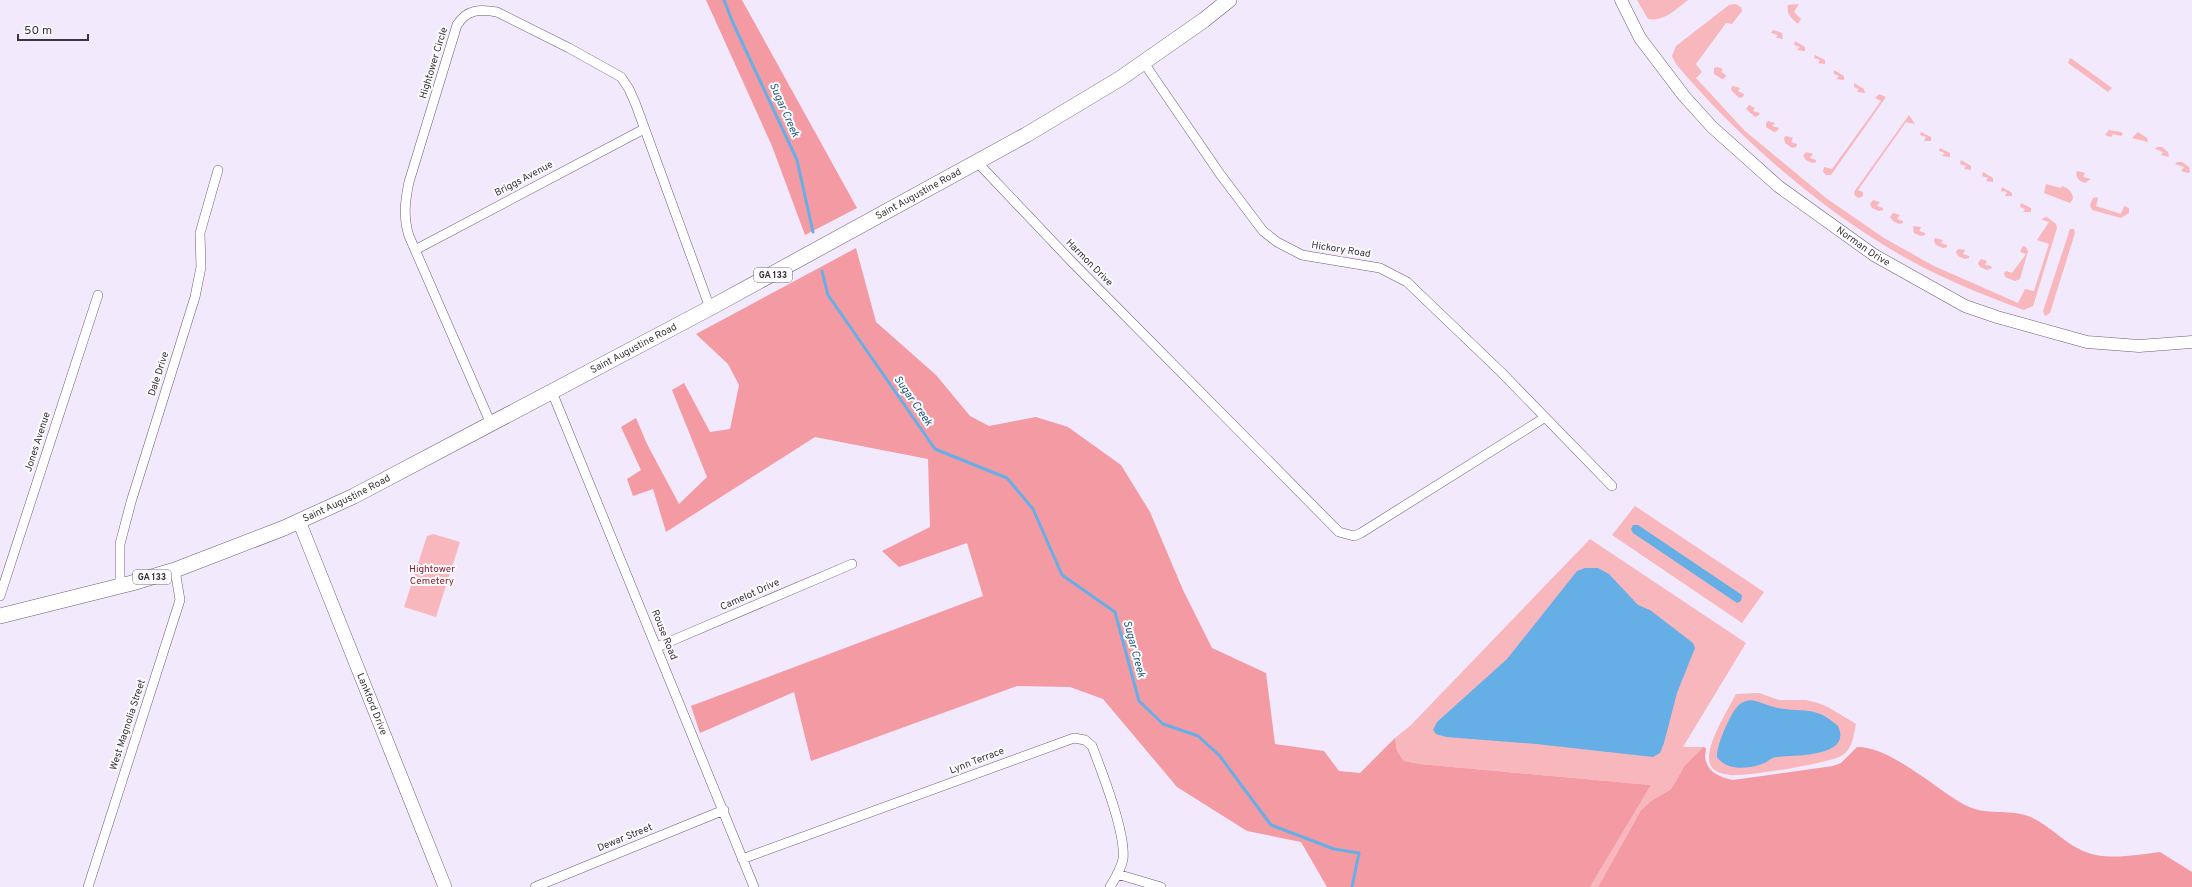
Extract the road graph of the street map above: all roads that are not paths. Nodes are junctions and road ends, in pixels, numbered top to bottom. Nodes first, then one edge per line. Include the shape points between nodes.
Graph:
1 (1229, 0) edge
2 (1621, 0) edge
3 (1144, 63) junction
4 (644, 129) junction
5 (978, 163) junction
6 (218, 170) dead end
7 (415, 250) junction
8 (98, 295) dead end
9 (710, 308) junction
10 (2192, 342) edge
11 (552, 392) junction
12 (1544, 418) junction
13 (491, 424) junction
14 (1612, 486) dead end
15 (299, 521) junction
16 (852, 564) dead end
17 (175, 570) junction
18 (120, 586) junction
19 (0, 596) edge
20 (0, 616) edge
21 (657, 647) junction
22 (724, 810) junction
23 (742, 859) junction
24 (1117, 874) junction
25 (88, 887) edge
26 (445, 887) edge
27 (535, 887) edge
28 (754, 887) edge
29 (1110, 887) edge
30 (1161, 887) edge

1 - 3 main road, Saint Augustine Road / GA 133
2 - 10 street, Norman Drive via 1640,38 1684,96 1712,126 1778,186 1874,256 1964,306 2087,342 2139,346
3 - 5 main road, Saint Augustine Road / GA 133
3 - 12 street, Hickory Road via 1220,174 1263,231 1288,249 1302,255 1380,268 1407,282 1501,372
4 - 7 street, Briggs Avenue
4 - 7 street, Hightower Circle via 629,88 621,77 497,12 475,11 462,16 405,203 406,228
4 - 9 street, Hightower Circle
5 - 9 main road, Saint Augustine Road / GA 133
5 - 12 street, Harmon Drive via 1055,245 1339,532 1354,536 1361,533
6 - 18 street, Dale Drive via 200,233 201,267 194,297 120,544
7 - 13 street, Hightower Circle
8 - 19 street, Jones Avenue
9 - 11 main road, Saint Augustine Road / GA 133
11 - 13 main road, Saint Augustine Road / GA 133
11 - 21 street, Rouse Road
12 - 14 street, Hickory Road
13 - 15 main road, Saint Augustine Road / GA 133 via 354,496
15 - 17 main road, Saint Augustine Road / GA 133
15 - 26 main road, Lankford Drive
16 - 21 street, Camelot Drive
17 - 18 main road, Saint Augustine Road / GA 133
17 - 25 street, West Magnolia Street via 180,600
18 - 20 main road, Saint Augustine Road / GA 133
21 - 22 street, Rouse Road
22 - 23 street, Rouse Road
22 - 27 street, Dewar Street
23 - 24 street, Lynn Terrace via 1074,738 1085,740 1092,746 1115,812 1122,852
23 - 28 street, Rouse Road
24 - 29 street, Lynn Terrace
24 - 30 street

